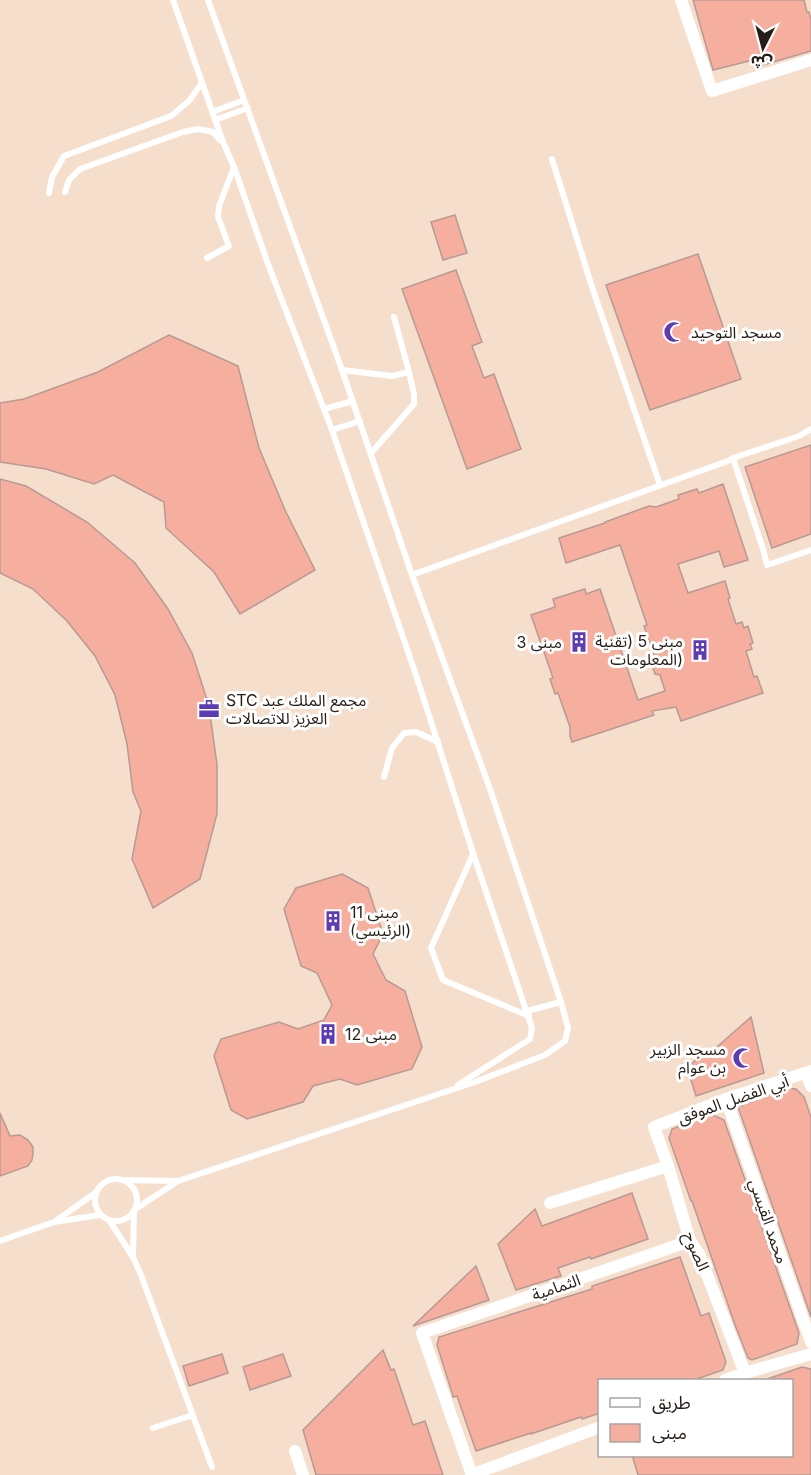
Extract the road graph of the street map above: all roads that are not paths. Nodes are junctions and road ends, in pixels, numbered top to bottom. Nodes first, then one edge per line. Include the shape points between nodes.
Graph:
1 (173, 0) edge
2 (208, 0) edge
3 (681, 0) edge
4 (811, 60) edge
5 (202, 83) junction
6 (244, 100) junction
7 (248, 108) junction
8 (212, 112) junction
9 (215, 120) junction
10 (223, 142) junction
11 (552, 159) dead end
12 (234, 167) junction
13 (65, 192) dead end
14 (49, 193) dead end
15 (207, 258) dead end
16 (394, 317) dead end
17 (342, 370) junction
18 (409, 372) junction
19 (353, 401) junction
20 (324, 409) junction
21 (360, 421) junction
22 (811, 429) edge
23 (332, 430) junction
24 (372, 453) junction
25 (733, 458) junction
26 (660, 485) junction
27 (811, 550) edge
28 (412, 574) junction
29 (438, 742) junction
30 (384, 777) dead end
31 (473, 853) junction
32 (561, 1002) junction
33 (528, 1014) junction
34 (809, 1072) edge
35 (811, 1086) edge
36 (450, 1090) junction
37 (726, 1099) junction
38 (654, 1127) joint
39 (668, 1166) junction
40 (125, 1180) junction
41 (178, 1180) junction
42 (95, 1192) junction
43 (550, 1203) dead end
44 (134, 1210) junction
45 (100, 1215) junction
46 (108, 1220) junction
47 (54, 1222) junction
48 (0, 1240) edge
49 (690, 1241) junction
50 (133, 1257) junction
51 (811, 1342) edge
52 (811, 1354) edge
53 (745, 1373) junction
54 (728, 1379) edge
55 (193, 1415) junction
56 (153, 1428) dead end
57 (598, 1428) edge
58 (295, 1451) dead end
59 (212, 1467) dead end
60 (303, 1475) edge
61 (471, 1475) edge

1 - 5 lane
2 - 6 lane
3 - 4 street via 712,91
5 - 8 lane
5 - 14 lane via 171,116 64,156 52,177
6 - 7 lane
6 - 8 lane
7 - 9 lane
7 - 17 lane
8 - 9 lane
9 - 10 lane
10 - 12 lane
10 - 13 lane via 213,132 183,132 80,169 69,180
11 - 26 lane
12 - 15 lane via 218,217 229,246
12 - 20 lane
16 - 18 lane
17 - 18 lane via 392,376
17 - 19 lane
18 - 24 lane via 414,404
19 - 20 lane
19 - 21 lane
20 - 23 lane
21 - 23 lane
21 - 24 lane
22 - 25 lane
23 - 29 lane
24 - 28 lane
25 - 26 lane
25 - 27 lane via 767,565
26 - 28 lane
28 - 32 lane
29 - 30 lane via 416,732 405,733 392,748
29 - 31 lane
31 - 33 lane
31 - 33 lane via 430,948 443,980
32 - 33 lane
32 - 36 lane via 568,1028 565,1041 545,1055
33 - 36 lane via 530,1039
34 - 35 street
34 - 37 street, أبي الفضل الموفق
36 - 41 lane
37 - 38 street, أبي الفضل الموفق
37 - 51 street, محمد القيسي
38 - 39 street, الصوح
39 - 43 street
39 - 49 street, الصوح
40 - 41 lane
40 - 42 lane via 104,1181
40 - 44 lane via 135,1190
41 - 44 lane
42 - 45 lane
42 - 47 lane
44 - 46 lane via 126,1219
44 - 50 lane
45 - 46 lane
45 - 47 lane
46 - 50 lane
47 - 48 lane
49 - 53 street, الصوح via 699,1254
49 - 61 street, الثمامية via 422,1334
50 - 55 lane
52 - 53 street
53 - 54 street
55 - 56 lane
55 - 59 lane
57 - 61 street
58 - 60 street

